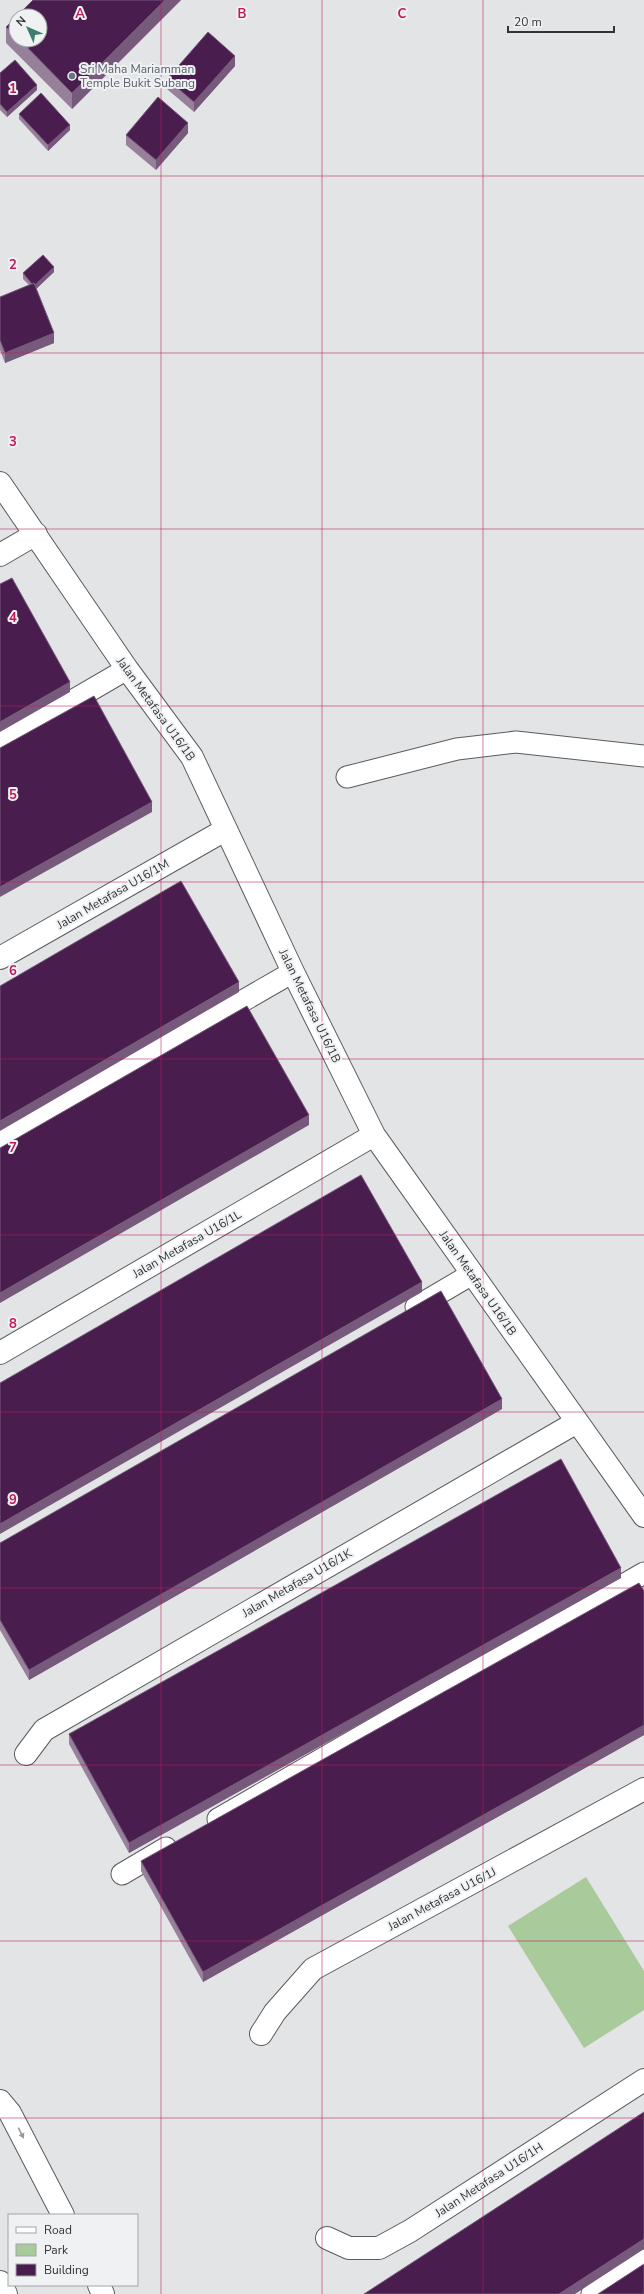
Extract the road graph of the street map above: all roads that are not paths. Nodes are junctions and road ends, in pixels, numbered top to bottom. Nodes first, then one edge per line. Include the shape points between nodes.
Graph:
1 (0, 483) edge
2 (36, 534) junction
3 (0, 555) edge
4 (127, 669) junction
5 (0, 743) edge
6 (644, 756) edge
7 (347, 777) dead end
8 (225, 830) junction
9 (0, 958) edge
10 (293, 972) junction
11 (374, 1135) junction
12 (0, 1141) edge
13 (472, 1274) junction
14 (396, 1318) edge
15 (0, 1353) edge
16 (577, 1422) junction
17 (644, 1516) edge
18 (644, 1573) edge
19 (26, 1754) dead end
20 (644, 1789) edge
21 (204, 1826) edge
22 (184, 1838) edge
23 (122, 1874) dead end
24 (261, 2034) dead end
25 (644, 2080) edge
26 (0, 2100) edge
27 (62, 2214) edge
28 (326, 2238) dead end
29 (644, 2260) edge
30 (0, 2282) edge
31 (6, 2294) edge
32 (592, 2294) edge

1 - 2 street, Jalan Metafasa U16/1B
2 - 3 street
2 - 4 street, Jalan Metafasa U16/1B
4 - 5 lane
4 - 8 street, Jalan Metafasa U16/1B via 192,757
6 - 7 lane via 516,742 457,749
8 - 9 street, Jalan Metafasa U16/1M
8 - 10 street, Jalan Metafasa U16/1B
10 - 11 street, Jalan Metafasa U16/1B
10 - 12 lane
11 - 13 street, Jalan Metafasa U16/1B
11 - 15 street, Jalan Metafasa U16/1L
13 - 14 lane
13 - 16 street, Jalan Metafasa U16/1B
16 - 17 street, Jalan Metafasa U16/1B
16 - 19 street, Jalan Metafasa U16/1K via 44,1730
18 - 21 lane
20 - 24 street, Jalan Metafasa U16/1J via 313,1969 275,2012
22 - 23 lane
25 - 28 street, Jalan Metafasa U16/1H via 380,2248 350,2248
26 -> 27 street via 10,2113
29 - 32 lane
30 - 31 street

